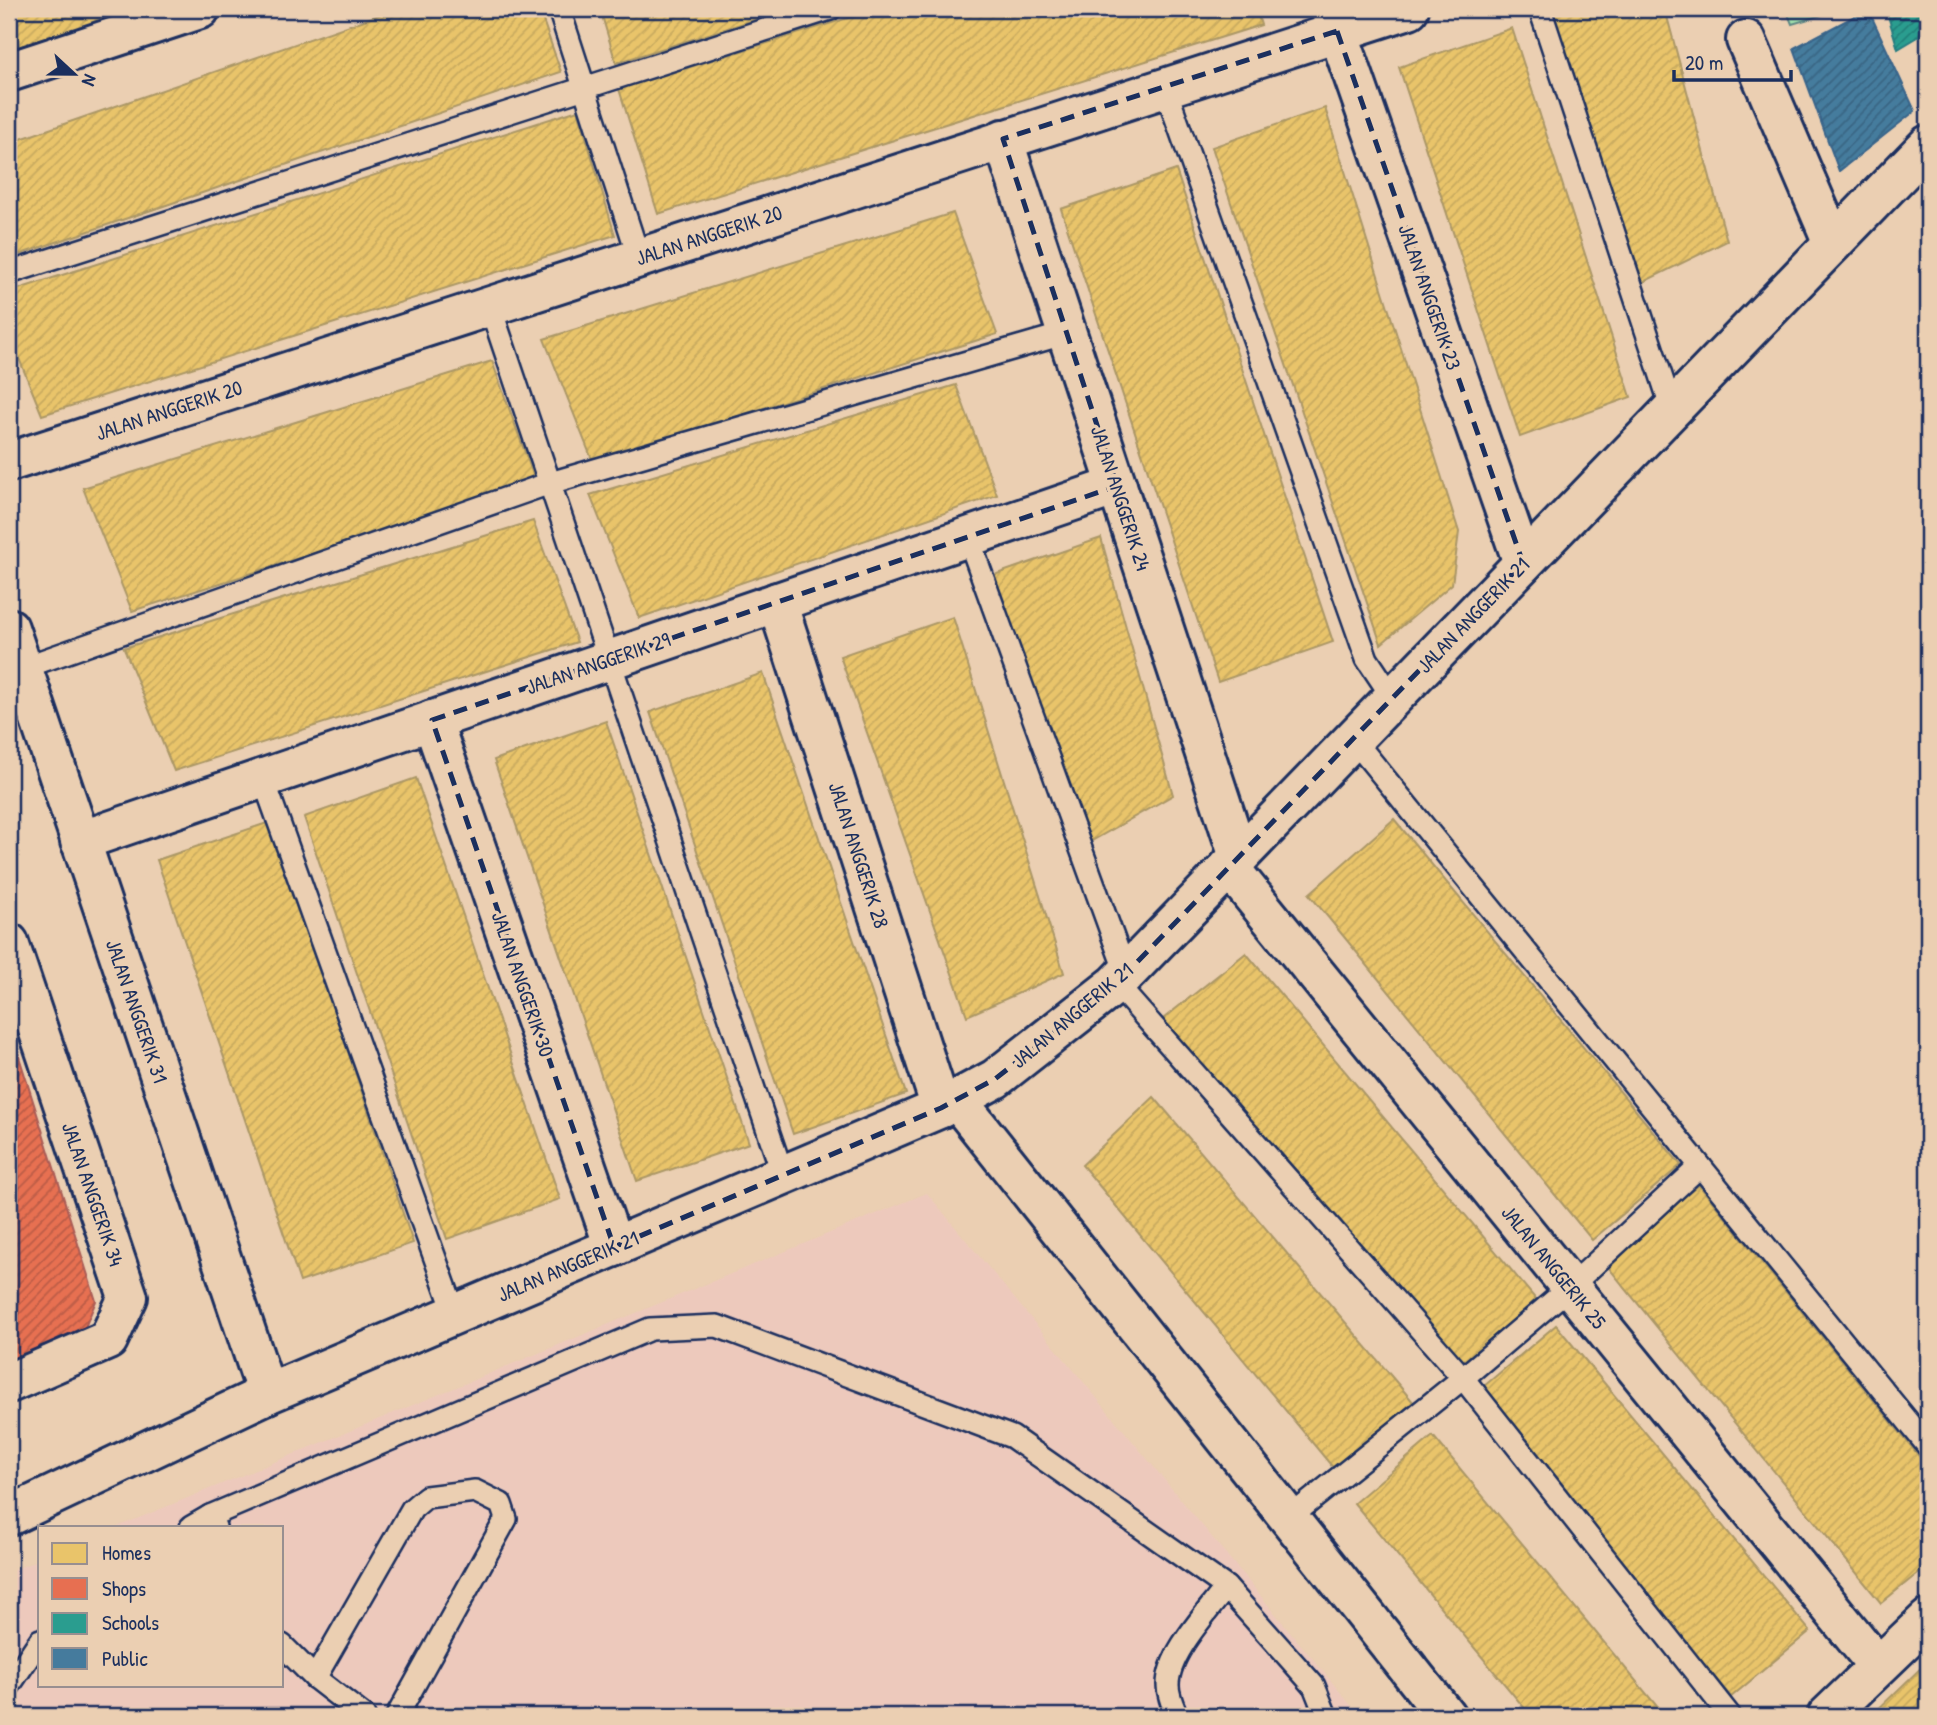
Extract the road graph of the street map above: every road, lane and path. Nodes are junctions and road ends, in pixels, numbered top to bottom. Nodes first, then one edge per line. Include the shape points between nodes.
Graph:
1 (200, 9) edge
2 (559, 9) edge
3 (830, 9) edge
4 (1409, 9) edge
5 (1540, 9) edge
6 (1334, 20) edge
7 (1746, 40) dead end
8 (9, 72) edge
9 (1165, 87) junction
10 (584, 88) junction
11 (1003, 139) junction
12 (1928, 145) edge
13 (1833, 243) junction
14 (639, 258) junction
15 (9, 274) edge
16 (490, 306) junction
17 (1067, 333) junction
18 (1672, 409) junction
19 (9, 462) edge
20 (550, 483) junction
21 (1117, 486) junction
22 (968, 537) junction
23 (1523, 563) junction
24 (777, 602) junction
25 (9, 628) edge
26 (609, 659) junction
27 (22, 667) junction
28 (1393, 698) junction
29 (432, 720) junction
30 (1353, 739) junction
31 (263, 778) junction
32 (80, 841) junction
33 (1234, 862) junction
34 (9, 943) edge
35 (1121, 979) junction
36 (949, 1104) junction
37 (1700, 1166) junction
38 (783, 1175) junction
39 (614, 1247) junction
40 (1570, 1287) junction
41 (455, 1314) junction
42 (1463, 1378) junction
43 (9, 1382) edge
44 (267, 1394) junction
45 (1928, 1446) edge
46 (9, 1516) edge
47 (1289, 1518) junction
48 (212, 1522) edge
49 (1226, 1587) junction
50 (1928, 1619) edge
51 (38, 1643) edge
52 (284, 1647) edge
53 (1878, 1666) junction
54 (315, 1678) junction
55 (9, 1686) edge
56 (364, 1716) edge
57 (397, 1716) edge
58 (1178, 1716) edge
59 (1326, 1716) edge
60 (1446, 1716) edge
61 (1730, 1716) edge
62 (1827, 1716) edge

1 - 8 street
2 - 10 lane
3 - 10 lane
4 - 6 street, JALAN ANGGERIK 20
5 - 18 lane
6 - 9 street, JALAN ANGGERIK 20
6 - 23 street, JALAN ANGGERIK 23
7 - 13 street
9 - 11 street, JALAN ANGGERIK 20
9 - 28 lane via 1367,659
10 - 14 lane
10 - 15 lane
11 - 14 street, JALAN ANGGERIK 20
11 - 17 street, JALAN ANGGERIK 24
12 - 13 street, JALAN ANGGERIK 21
13 - 18 street, JALAN ANGGERIK 21
14 - 16 street, JALAN ANGGERIK 20
16 - 19 street, JALAN ANGGERIK 20
16 - 20 lane
17 - 20 lane
17 - 21 street, JALAN ANGGERIK 24
18 - 23 street, JALAN ANGGERIK 21
20 - 26 lane
20 - 27 lane
21 - 22 street, JALAN ANGGERIK 29
21 - 33 street, JALAN ANGGERIK 24
22 - 24 street, JALAN ANGGERIK 29
22 - 35 lane
23 - 28 street, JALAN ANGGERIK 21
24 - 26 street, JALAN ANGGERIK 29
24 - 36 street, JALAN ANGGERIK 28
25 - 27 street, JALAN ANGGERIK 31
26 - 29 street, JALAN ANGGERIK 29
26 - 38 lane
27 - 32 street, JALAN ANGGERIK 31
28 - 30 street, JALAN ANGGERIK 21
29 - 31 street, JALAN ANGGERIK 29
29 - 39 street, JALAN ANGGERIK 30
30 - 33 street, JALAN ANGGERIK 21
30 - 37 lane
31 - 32 street, JALAN ANGGERIK 29
31 - 41 lane
32 - 44 street, JALAN ANGGERIK 31
33 - 35 street, JALAN ANGGERIK 21
33 - 40 street, JALAN ANGGERIK 25
34 - 43 street, JALAN ANGGERIK 34 via 128,1297 108,1340
35 - 36 street, JALAN ANGGERIK 21 via 995,1079
35 - 42 lane
36 - 38 street, JALAN ANGGERIK 21
36 - 47 street
37 - 40 lane
37 - 45 lane
38 - 39 street, JALAN ANGGERIK 21
39 - 41 street, JALAN ANGGERIK 21
40 - 42 lane
40 - 53 street, JALAN ANGGERIK 25
41 - 44 street, JALAN ANGGERIK 21
42 - 47 lane
42 - 61 lane
44 - 46 street, JALAN ANGGERIK 21
47 - 60 street
48 - 49 lane via 650,1329 717,1326 1012,1437
49 - 58 lane via 1172,1664 1168,1685
49 - 59 lane via 1314,1686
50 - 53 street
51 - 55 lane
52 - 54 lane
53 - 62 street
54 - 56 lane
54 - 57 lane via 412,1509 426,1497 475,1491 502,1504 506,1519

